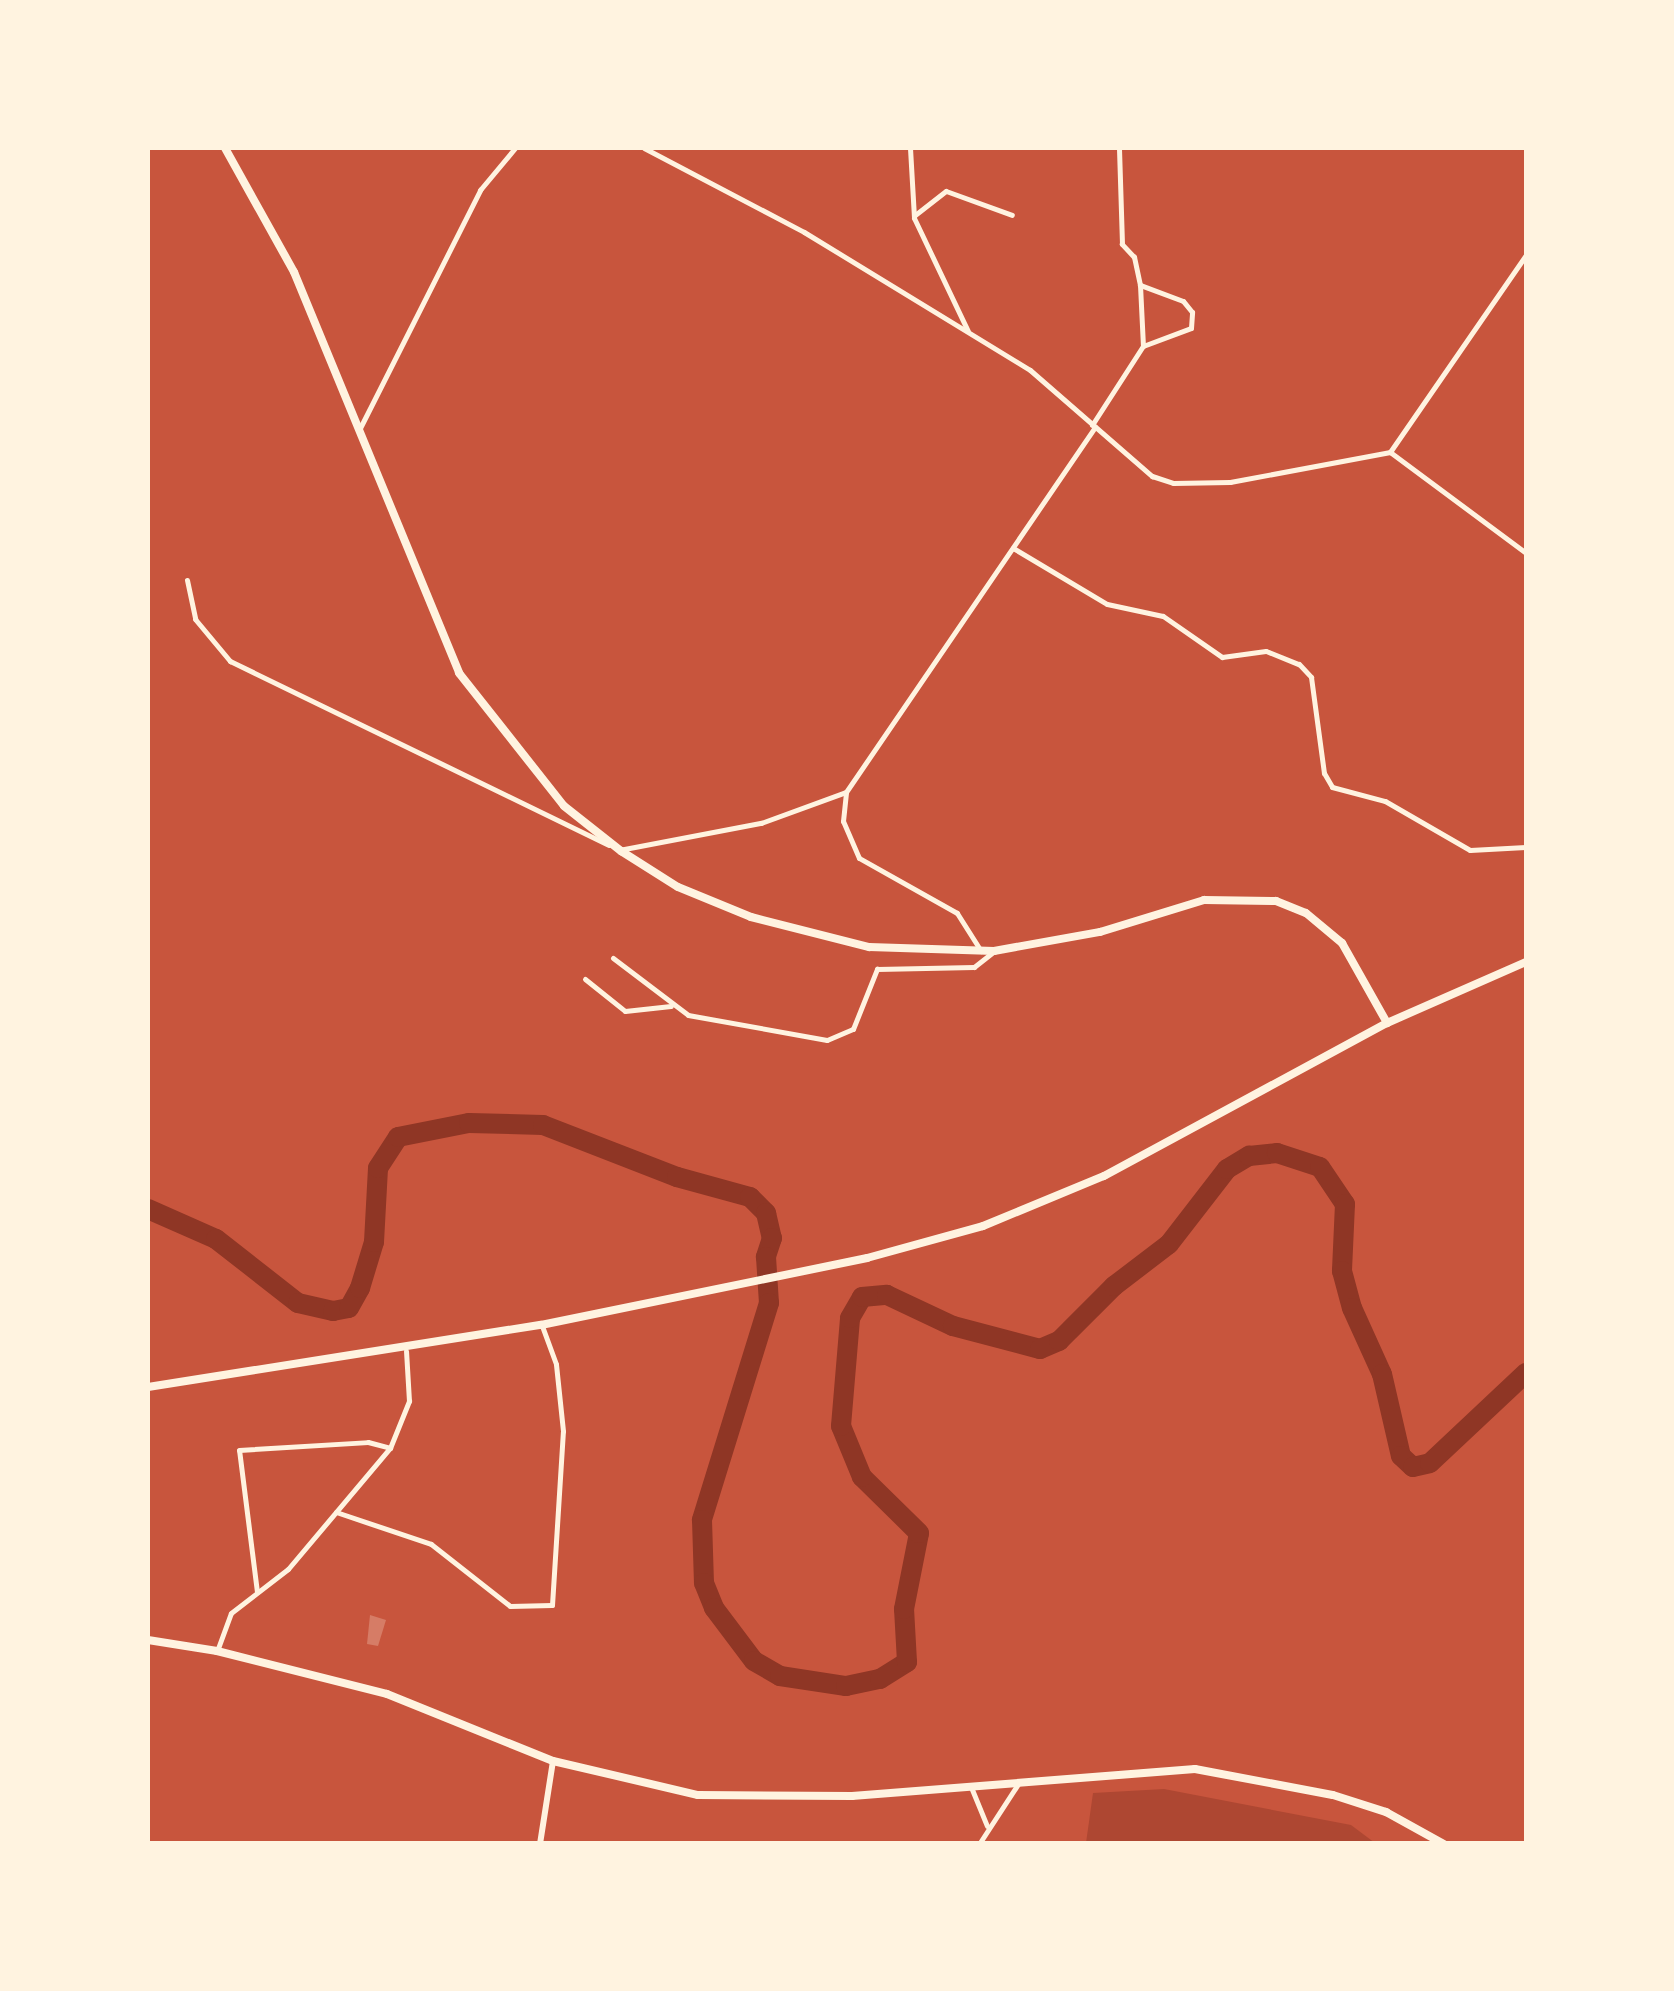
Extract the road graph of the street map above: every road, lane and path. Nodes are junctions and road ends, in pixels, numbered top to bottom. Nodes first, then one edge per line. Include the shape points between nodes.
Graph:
1 (224, 148) edge
2 (515, 148) edge
3 (644, 148) edge
4 (910, 148) edge
5 (1119, 148) edge
6 (1012, 215) dead end
7 (914, 218) junction
8 (1526, 255) edge
9 (1140, 284) junction
10 (969, 333) junction
11 (1144, 346) junction
12 (1094, 426) junction
13 (358, 431) junction
14 (1390, 452) junction
15 (1012, 547) junction
16 (1526, 554) edge
17 (187, 580) dead end
18 (846, 792) junction
19 (1526, 847) edge
20 (620, 850) junction
21 (994, 950) junction
22 (981, 951) junction
23 (614, 958) dead end
24 (1526, 962) edge
25 (585, 979) dead end
26 (671, 1006) junction
27 (1387, 1023) junction
28 (541, 1324) junction
29 (406, 1350) junction
30 (148, 1387) edge
31 (390, 1448) junction
32 (336, 1512) junction
33 (257, 1593) junction
34 (148, 1642) edge
35 (217, 1650) junction
36 (553, 1761) junction
37 (1020, 1781) junction
38 (970, 1785) junction
39 (988, 1826) junction
40 (1430, 1840) edge
41 (540, 1844) edge
42 (980, 1844) edge
43 (1444, 1844) edge

1 - 13 main road via 294,272
2 - 13 street via 480,190
3 - 10 street via 804,232
4 - 7 street
5 - 9 street via 1122,244 1134,258
6 - 7 street via 946,192
7 - 10 street
8 - 14 street
9 - 11 street
9 - 11 street via 1166,290 1192,312 1191,328
10 - 12 street via 1030,370
11 - 12 street
12 - 14 street via 1152,476 1173,483 1230,482
12 - 15 street
13 - 20 main road via 459,674 564,806
14 - 16 street
15 - 18 street
15 - 19 street via 1107,604 1163,616 1222,657 1266,651 1299,664 1310,677 1332,788 1385,801 1470,850
17 - 20 street via 196,619 230,661
18 - 20 street via 761,824
18 - 22 street via 843,820 859,858 956,913
20 - 22 main road via 678,887 810,936 887,948
21 - 22 main road
21 - 26 street via 974,967 876,969 854,1029 840,1039 700,1020
21 - 27 main road via 1100,932 1204,900 1276,902 1306,913 1342,943
23 - 26 street
24 - 27 main road
25 - 26 street via 624,1011
27 - 28 main road via 1030,1209 810,1270
28 - 29 main road
28 - 32 street via 556,1364 563,1431 552,1605 510,1606 431,1544
29 - 30 main road
29 - 31 street via 409,1401
31 - 32 street
31 - 33 street via 368,1442 239,1450
32 - 33 street
33 - 35 street via 231,1613
34 - 35 main road
35 - 36 main road via 387,1694
36 - 38 main road via 644,1786 762,1800
36 - 41 street
37 - 38 main road
37 - 39 street
37 - 40 main road via 1171,1769 1261,1776 1386,1812
38 - 39 street
39 - 42 street
40 - 43 main road

